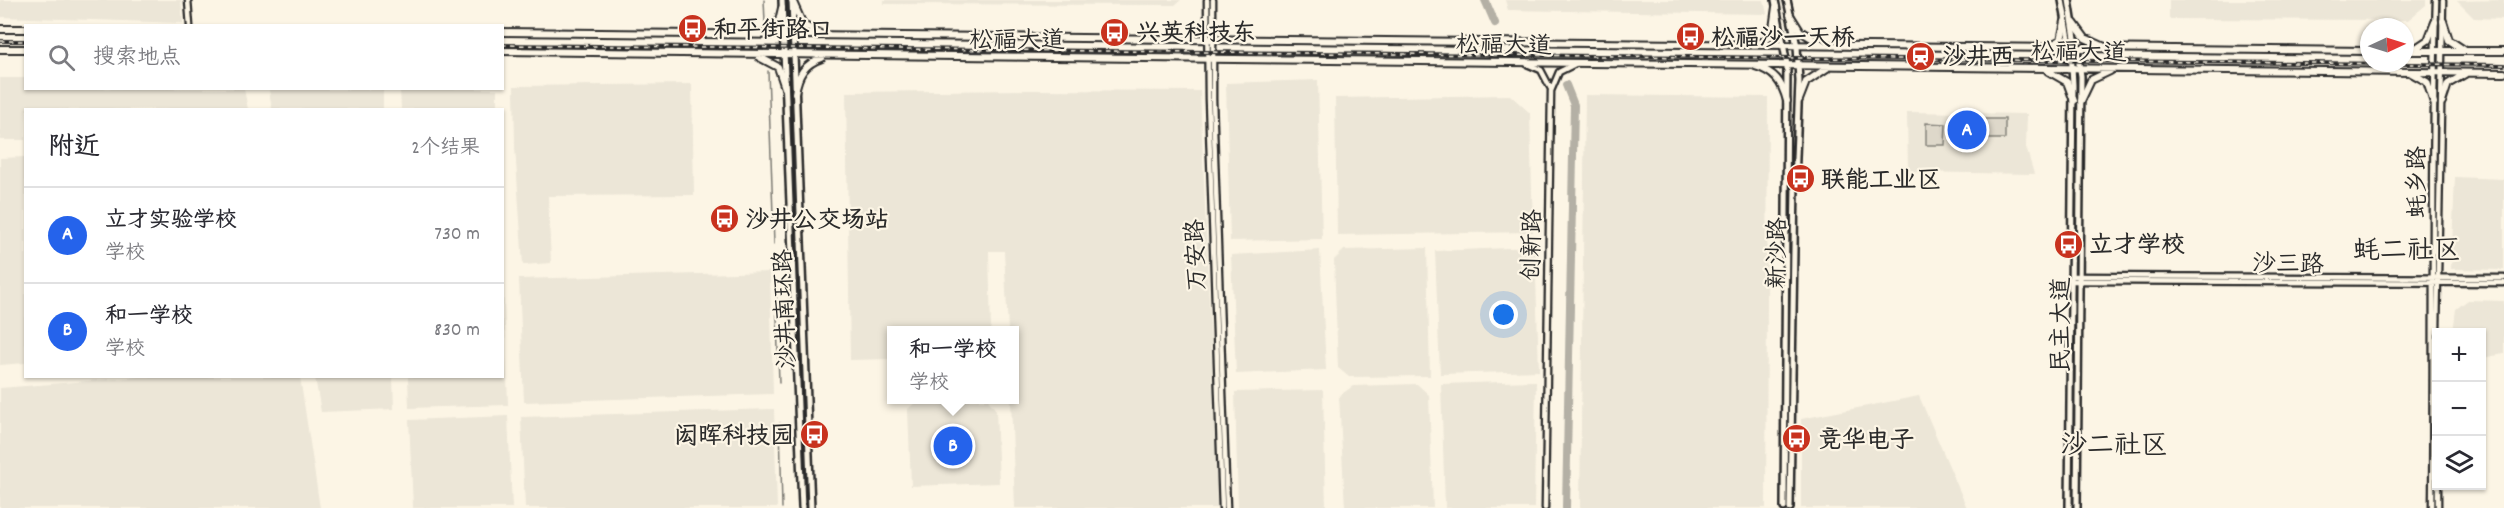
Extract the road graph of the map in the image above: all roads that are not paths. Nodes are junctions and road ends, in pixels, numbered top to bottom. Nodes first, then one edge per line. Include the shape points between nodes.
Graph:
1 (188, 0) edge
2 (782, 0) edge
3 (792, 0) edge
4 (1207, 0) edge
5 (1212, 0) edge
6 (1787, 0) edge
7 (2062, 0) edge
8 (2069, 0) edge
9 (2436, 0) edge
10 (2443, 0) edge
11 (1776, 3) edge
12 (782, 8) junction
13 (1790, 15) junction
14 (2065, 21) junction
15 (2443, 21) junction
16 (2435, 22) junction
17 (2074, 23) junction
18 (190, 24) edge
19 (0, 29) edge
20 (24, 29) edge
21 (504, 32) edge
22 (757, 35) junction
23 (783, 35) junction
24 (793, 35) junction
25 (830, 36) junction
26 (1210, 38) junction
27 (1752, 45) junction
28 (1785, 46) junction
29 (1797, 46) junction
30 (1829, 46) junction
31 (2414, 48) edge
32 (0, 49) edge
33 (24, 49) edge
34 (2040, 49) junction
35 (2071, 49) junction
36 (2079, 50) junction
37 (2114, 50) junction
38 (504, 51) edge
39 (2360, 51) edge
40 (2414, 51) edge
41 (2474, 51) junction
42 (2504, 51) edge
43 (2434, 52) junction
44 (2442, 52) junction
45 (750, 55) junction
46 (784, 55) junction
47 (793, 56) junction
48 (828, 56) junction
49 (1210, 58) junction
50 (1525, 63) junction
51 (1577, 63) junction
52 (1749, 64) junction
53 (1787, 65) junction
54 (1799, 66) junction
55 (1830, 67) junction
56 (2039, 68) junction
57 (2072, 69) junction
58 (2080, 69) junction
59 (2115, 69) junction
60 (2360, 72) edge
61 (2402, 72) edge
62 (2414, 72) edge
63 (2434, 72) junction
64 (2442, 72) junction
65 (2473, 72) junction
66 (2504, 74) edge
67 (785, 88) junction
68 (1551, 91) junction
69 (795, 93) junction
70 (1799, 100) junction
71 (1787, 101) junction
72 (2077, 101) junction
73 (2442, 102) junction
74 (2434, 103) junction
75 (2075, 278) junction
76 (2504, 278) edge
77 (2433, 280) junction
78 (2440, 280) junction
79 (2504, 283) edge
80 (2437, 328) edge
81 (2438, 490) edge
82 (801, 508) edge
83 (811, 508) edge
84 (1222, 508) edge
85 (1227, 508) edge
86 (1545, 508) edge
87 (1784, 508) edge
88 (1790, 508) edge
89 (2069, 508) edge
90 (2077, 508) edge
91 (2432, 508) edge
92 (2438, 508) edge

1 - 18 street
2 - 12 main road, 沙井南环路
3 - 24 main road, 沙井南环路
3 - 25 main road via 806,28
4 - 26 street, 万安路
5 - 26 street, 万安路
6 - 13 main road, 新沙路
7 - 14 main road, 民主大道
8 - 17 main road, 民主大道
9 - 16 street, 蚝乡路
10 - 15 street, 蚝乡路
11 - 27 main road via 1773,36
11 - 28 main road, 新沙路
12 - 22 main road via 778,25
12 - 23 main road, 沙井南环路
13 - 29 main road, 新沙路
13 - 30 main road via 1806,36
14 - 34 main road via 2061,40
14 - 35 main road, 民主大道
15 - 41 main road via 2452,43
15 - 44 street, 蚝乡路
16 - 31 main road via 2426,43
16 - 43 street, 蚝乡路
17 - 36 main road, 民主大道
17 - 37 main road via 2090,42
19 - 20 main road
21 - 22 main road, 松福大道
22 - 23 main road, 松福大道
23 - 24 main road, 松福大道
23 - 46 main road, 沙井南环路
24 - 25 main road, 松福大道
24 - 47 main road, 沙井南环路
25 - 26 main road, 松福大道
26 - 27 main road, 松福大道
26 - 49 street, 万安路
27 - 28 main road, 松福大道
28 - 29 main road, 松福大道
28 - 53 main road, 新沙路
29 - 30 main road, 松福大道
29 - 54 main road, 新沙路
30 - 34 main road, 松福大道
32 - 33 main road
34 - 35 main road, 松福大道
35 - 36 main road, 松福大道
35 - 57 main road, 民主大道
36 - 37 main road, 松福大道
36 - 58 main road, 民主大道
37 - 39 main road, 松福大道
38 - 45 main road, 松福大道
40 - 43 main road
41 - 42 main road
41 - 44 main road
43 - 44 main road
43 - 63 street, 蚝乡路
44 - 64 street, 蚝乡路
45 - 46 main road, 松福大道
45 - 67 main road via 776,65
46 - 47 main road, 松福大道
46 - 67 main road, 沙井南环路
47 - 48 main road, 松福大道
47 - 69 main road, 沙井南环路
48 - 49 main road, 松福大道
48 - 69 main road via 805,67
49 - 50 main road, 松福大道
49 - 84 street, 万安路
49 - 85 street, 万安路
50 - 51 main road, 松福大道
50 - 68 street via 1542,70
51 - 52 main road, 松福大道
51 - 68 street via 1559,72
52 - 53 main road, 松福大道
52 - 71 main road via 1775,75
53 - 54 main road, 松福大道
53 - 71 main road, 新沙路
54 - 55 main road, 松福大道
54 - 70 main road, 新沙路
55 - 56 main road, 松福大道
55 - 70 main road via 1806,82
56 - 57 main road, 松福大道
56 - 72 main road via 2063,78
57 - 58 main road, 松福大道
57 - 72 main road, 民主大道
58 - 59 main road, 松福大道
58 - 72 main road, 民主大道
59 - 60 main road, 松福大道
59 - 72 main road via 2091,80
61 - 74 main road via 2425,80
62 - 63 main road, 松福大道
63 - 64 main road, 松福大道
63 - 74 street, 蚝乡路
64 - 65 main road, 松福大道
64 - 73 street, 蚝乡路
65 - 66 main road, 松福大道
65 - 73 main road via 2452,80
67 - 82 main road, 沙井南环路
68 - 86 street, 创新路
69 - 83 main road, 沙井南环路
70 - 88 main road, 新沙路
71 - 87 main road, 新沙路
72 - 75 main road, 民主大道
73 - 78 street, 蚝乡路
74 - 77 street, 蚝乡路
75 - 77 street, 沙三路
75 - 89 main road, 民主大道
75 - 90 main road, 民主大道
76 - 78 street, 沙三路
77 - 78 street, 沙三路
77 - 91 street, 蚝乡路
78 - 79 street, 沙三路
78 - 80 street, 蚝乡路
81 - 92 street

